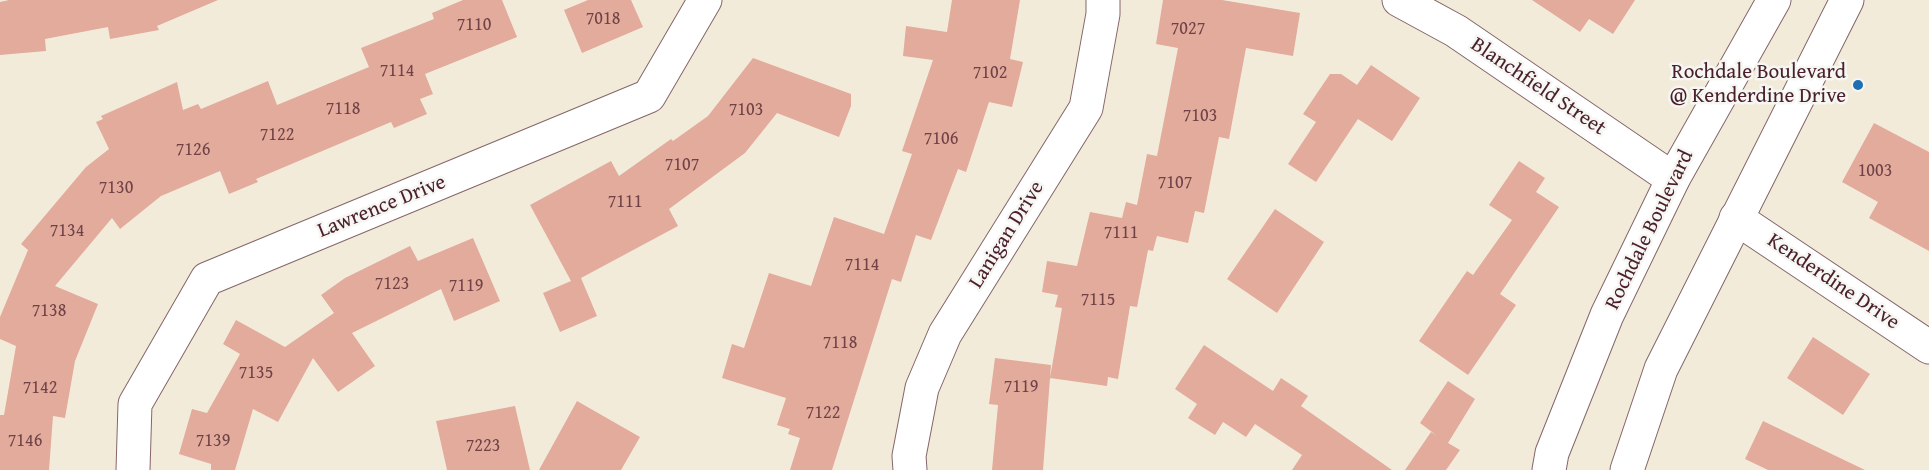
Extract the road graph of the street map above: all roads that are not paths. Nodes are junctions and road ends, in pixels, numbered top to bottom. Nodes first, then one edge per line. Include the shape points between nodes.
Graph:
1 (705, 0) edge
2 (1103, 0) edge
3 (1399, 0) edge
4 (1774, 0) edge
5 (1847, 0) edge
6 (1673, 179) junction
7 (1737, 218) junction
8 (1929, 347) edge
9 (133, 470) edge
10 (910, 470) edge
11 (1549, 470) edge
12 (1628, 470) edge

1 - 9 street, Lawrence Drive via 649,96 207,279 135,404
2 - 10 street, Lanigan Drive via 1086,108 945,334 922,388 909,456
3 - 6 street, Blanchfield Street via 1456,31
4 - 6 street, Rochdale Boulevard
5 - 7 street
6 - 11 street, Rochdale Boulevard via 1607,315 1552,453
7 - 8 street, Kenderdine Drive
7 - 12 street via 1661,369

